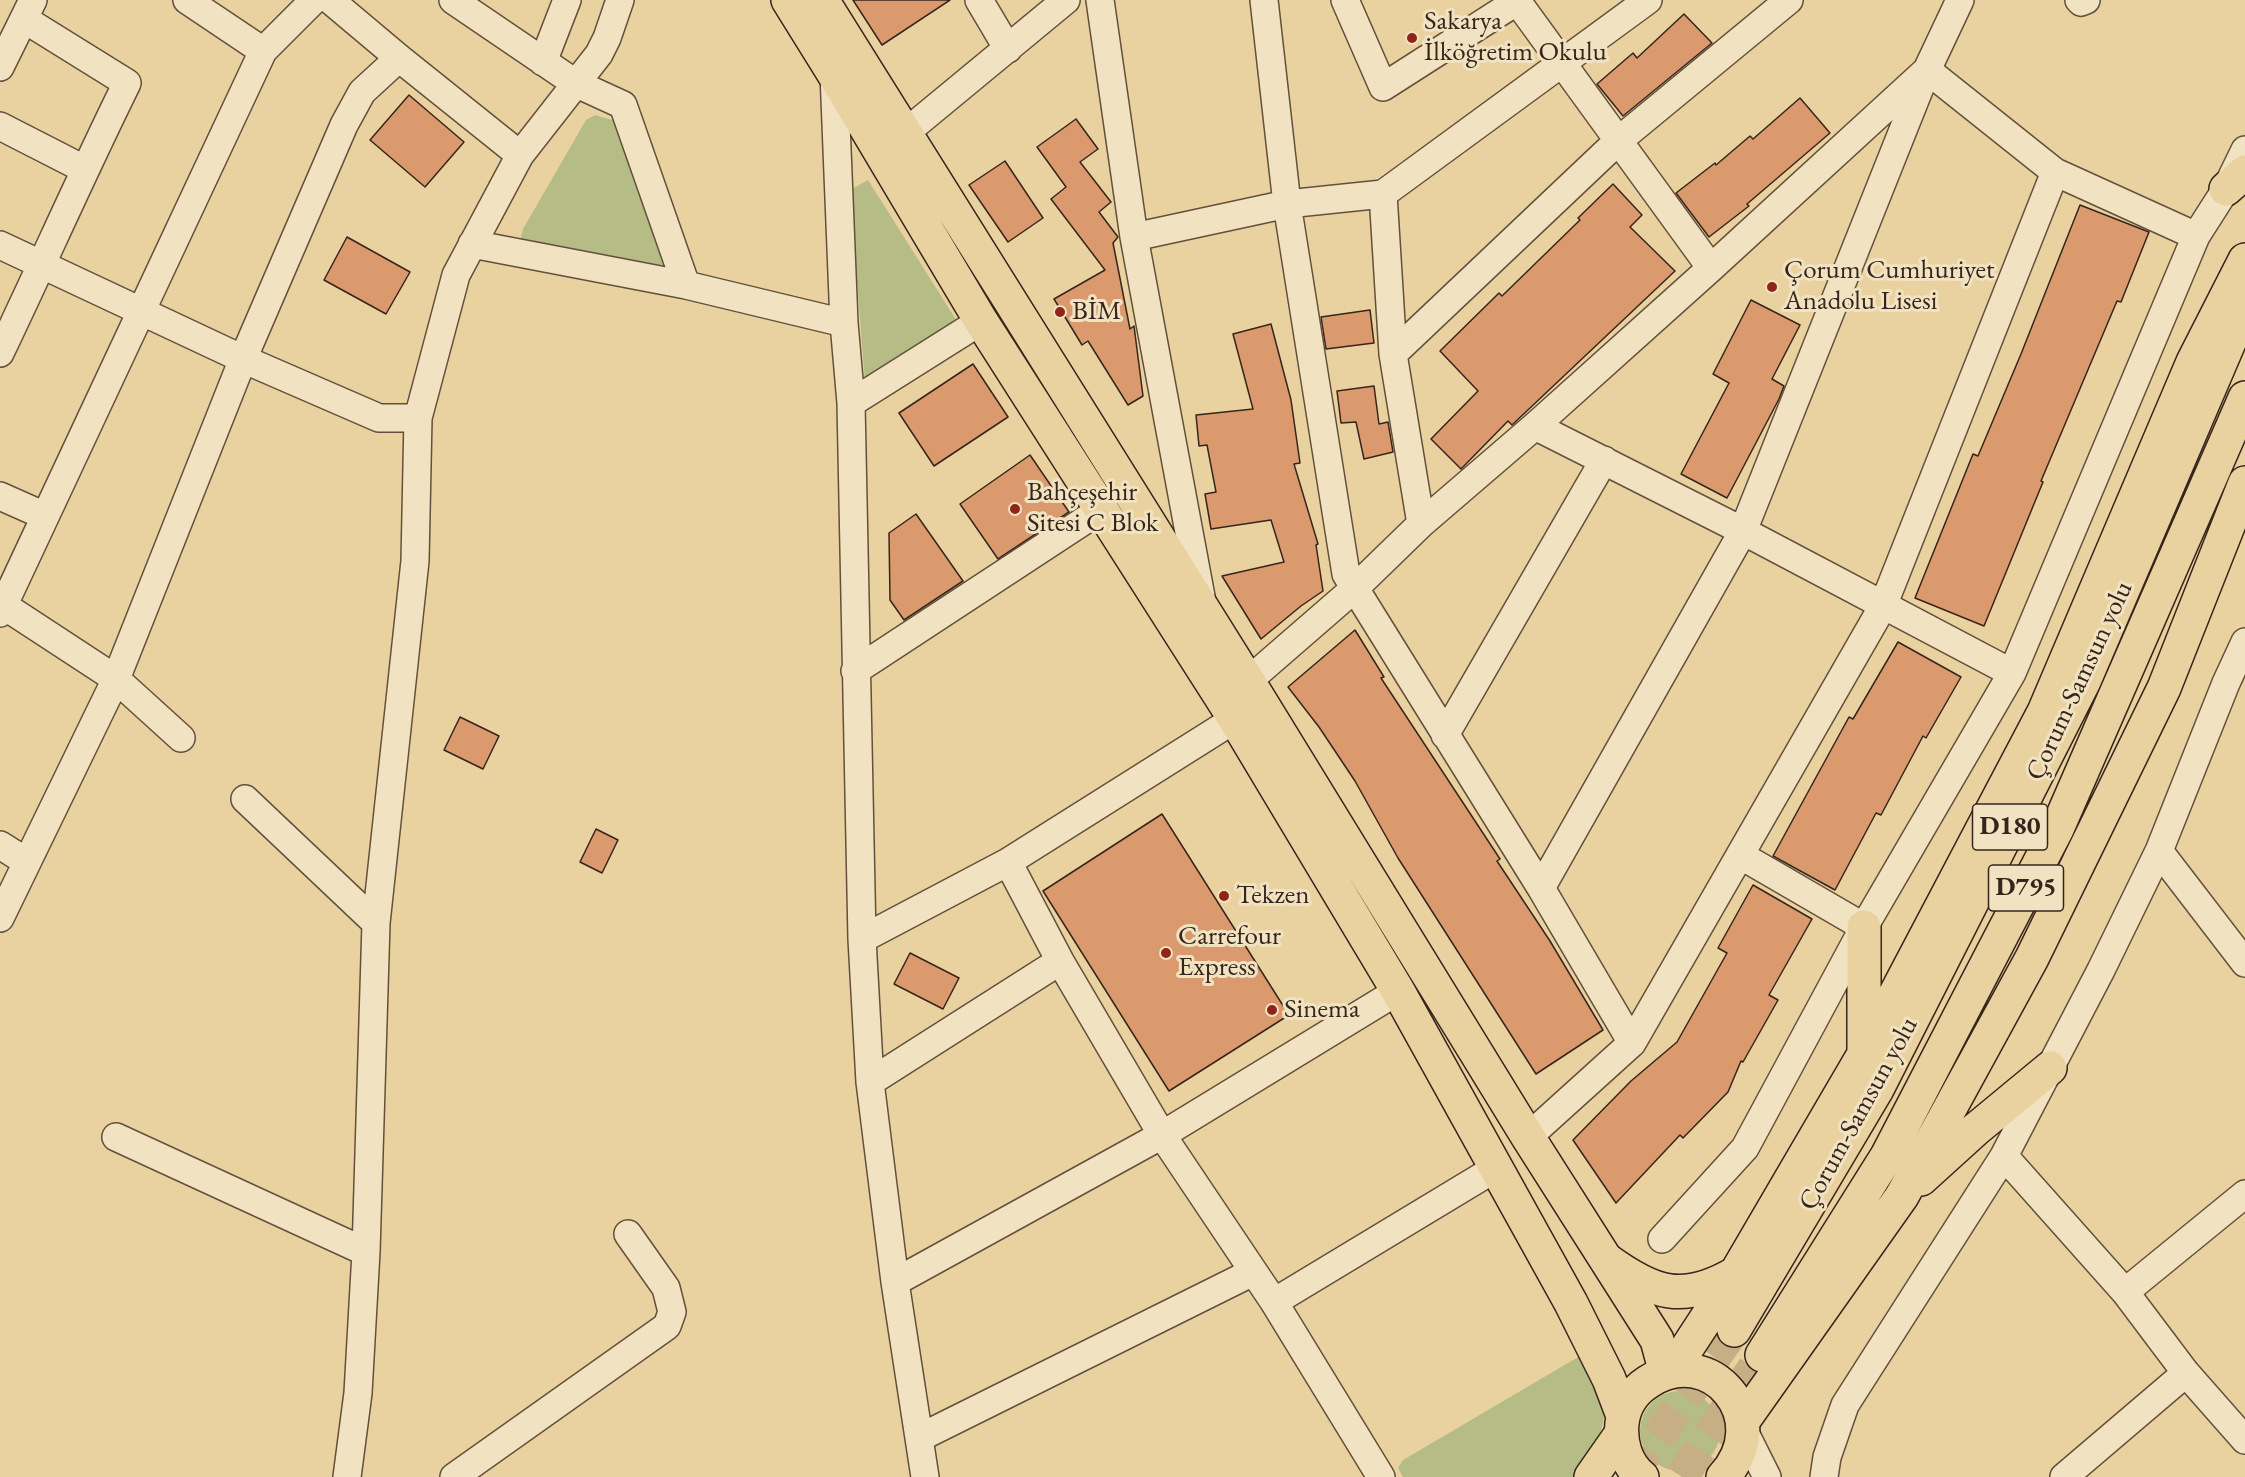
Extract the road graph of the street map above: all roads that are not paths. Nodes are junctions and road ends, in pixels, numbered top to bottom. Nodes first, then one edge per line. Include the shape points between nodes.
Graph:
1 (187, 0) edge
2 (314, 0) edge
3 (330, 0) edge
4 (453, 0) edge
5 (567, 0) edge
6 (620, 0) edge
7 (788, 0) edge
8 (822, 0) edge
9 (979, 0) edge
10 (1066, 0) edge
11 (1100, 0) edge
12 (1264, 0) edge
13 (1345, 0) edge
14 (1648, 0) edge
15 (1789, 0) edge
16 (1960, 0) edge
17 (2079, 0) edge
18 (2086, 0) edge
19 (1518, 1) edge
20 (28, 10) edge
21 (1008, 49) junction
22 (263, 51) junction
23 (399, 58) junction
24 (543, 62) junction
25 (1562, 64) junction
26 (0, 67) edge
27 (1927, 70) junction
28 (834, 74) junction
29 (575, 83) junction
30 (0, 126) edge
31 (905, 133) junction
32 (1618, 141) junction
33 (2245, 150) edge
34 (520, 155) junction
35 (84, 169) junction
36 (2055, 172) junction
37 (2235, 181) edge
38 (1383, 194) junction
39 (1287, 204) junction
40 (2196, 236) junction
41 (1134, 237) junction
42 (472, 244) junction
43 (0, 245) edge
44 (2245, 260) edge
45 (42, 265) junction
46 (1711, 268) junction
47 (686, 285) junction
48 (2245, 305) edge
49 (142, 313) junction
50 (981, 321) junction
51 (844, 323) junction
52 (0, 353) edge
53 (1393, 354) junction
54 (243, 359) junction
55 (2245, 398) edge
56 (851, 403) junction
57 (418, 418) junction
58 (1535, 426) junction
59 (1604, 460) junction
60 (2245, 483) edge
61 (0, 496) edge
62 (1102, 509) junction
63 (45, 516) junction
64 (1421, 524) junction
65 (1743, 531) junction
66 (1354, 589) junction
67 (1883, 606) junction
68 (1, 607) edge
69 (1204, 613) junction
70 (2245, 642) edge
71 (855, 670) junction
72 (2012, 673) junction
73 (116, 679) junction
74 (1241, 700) junction
75 (1445, 735) junction
76 (181, 738) dead end
77 (244, 799) dead end
78 (0, 845) edge
79 (2159, 850) junction
80 (1740, 855) junction
81 (27, 862) junction
82 (1008, 862) junction
83 (1542, 888) junction
84 (0, 918) edge
85 (376, 923) junction
86 (1864, 927) junction
87 (862, 939) junction
88 (1060, 962) junction
89 (2245, 963) edge
90 (1398, 991) junction
91 (1632, 1042) junction
92 (1864, 1054) junction
93 (2050, 1068) junction
94 (870, 1082) junction
95 (1162, 1135) junction
96 (116, 1137) dead end
97 (1528, 1137) junction
98 (2004, 1156) junction
99 (1496, 1168) junction
100 (2245, 1194) edge
101 (1902, 1196) junction
102 (628, 1234) dead end
103 (1662, 1239) dead end
104 (366, 1252) junction
105 (1606, 1260) junction
106 (1253, 1272) junction
107 (1736, 1273) junction
108 (895, 1282) junction
109 (2125, 1292) junction
110 (1274, 1302) junction
111 (1734, 1330) tunnel mouth
112 (1762, 1355) tunnel mouth
113 (1669, 1372) junction
114 (2186, 1373) junction
115 (1622, 1425) junction
116 (1743, 1426) junction
117 (919, 1438) junction
118 (2245, 1440) edge
119 (1370, 1474) edge
120 (347, 1477) edge
121 (454, 1477) edge
122 (925, 1477) edge
123 (1591, 1477) edge
124 (1642, 1477) edge
125 (1723, 1477) edge
126 (1767, 1477) edge
127 (1824, 1477) edge
128 (2064, 1477) edge

1 - 22 street
2 - 22 street
3 - 23 street
4 - 24 street
5 - 24 street
6 - 29 street via 608,38
7 - 28 main road
8 - 31 main road
9 - 21 street
10 - 21 street
11 - 41 street
12 - 39 street
13 - 19 street via 1383,87
14 - 25 street
15 - 32 street
16 - 27 street
17 - 18 street
19 - 25 street
20 - 26 street
20 - 35 street via 128,83
21 - 31 street
22 - 49 street
23 - 34 street
23 - 54 street via 362,92 344,125
24 - 29 street
25 - 32 street
25 - 38 street
27 - 36 street
27 - 46 street
27 - 65 street
28 - 50 main road
28 - 51 street
29 - 34 street
29 - 47 street via 623,105
30 - 35 street
31 - 69 main road
32 - 46 street
32 - 53 street
33 - 37 street
34 - 42 street
35 - 45 street
36 - 40 street
36 - 67 street
37 - 40 street
38 - 39 street
38 - 53 street
39 - 41 street
39 - 66 street via 1346,574
40 - 72 street
41 - 69 street
42 - 47 street
42 - 57 street via 456,275
43 - 45 street
44 - 92 main road via 2193,362 2044,712
45 - 49 street
45 - 52 street
46 - 58 street
47 - 51 street
48 - 111 main road, Çorum-Samsun yolu / D180 via 2084,681 1877,1089
49 - 54 street
49 - 63 street
50 - 56 street
50 - 62 main road
51 - 56 street
53 - 64 street
54 - 57 street via 379,418
54 - 73 street
55 - 112 main road, Çorum-Samsun yolu / D795 via 2057,829 1887,1156
56 - 71 street
57 - 85 street via 415,561
58 - 59 street
58 - 64 street
59 - 65 street
59 - 75 street
60 - 101 main road via 2164,688 2032,958
61 - 63 street
62 - 71 street
62 - 74 main road
63 - 68 street
64 - 66 street
65 - 67 street
65 - 83 street
66 - 74 street
66 - 75 street
67 - 72 street
67 - 80 street
68 - 73 street
69 - 74 main road
70 - 79 street
71 - 87 street
72 - 86 street
73 - 76 street
73 - 81 street
74 - 82 street
74 - 90 main road
74 - 97 main road
75 - 83 street
77 - 85 street
78 - 81 street
79 - 89 street
79 - 93 street
80 - 86 street
80 - 91 street
81 - 84 street
82 - 87 street
82 - 88 street
83 - 91 street
85 - 104 street
86 - 92 main road
86 - 103 street via 1745,1148
87 - 94 street
88 - 94 street
88 - 95 street
90 - 95 street
90 - 99 main road
91 - 97 street
92 - 107 main road
93 - 98 street
93 - 101 main road
94 - 108 street
95 - 106 street
95 - 108 street
96 - 104 street
97 - 105 main road
98 - 109 street
98 - 127 street via 1845,1405
99 - 110 street
99 - 115 main road via 1572,1303 1609,1379
100 - 109 street
101 - 116 main road
102 - 121 street via 666,1288 672,1312 667,1326
104 - 120 street via 358,1393
105 - 107 main road via 1635,1280 1681,1293 1716,1284
105 - 113 main road via 1657,1340
106 - 110 street
106 - 117 street
107 - 113 main road
108 - 117 street
109 - 114 street
110 - 119 street
113 - 115 main road via 1641,1386 1630,1400
113 - 116 main road via 1696,1372 1718,1381 1738,1406
114 - 118 street
114 - 128 street
115 - 123 main road
115 - 124 main road via 1626,1455
116 - 125 main road via 1741,1448
116 - 126 street
117 - 122 street

